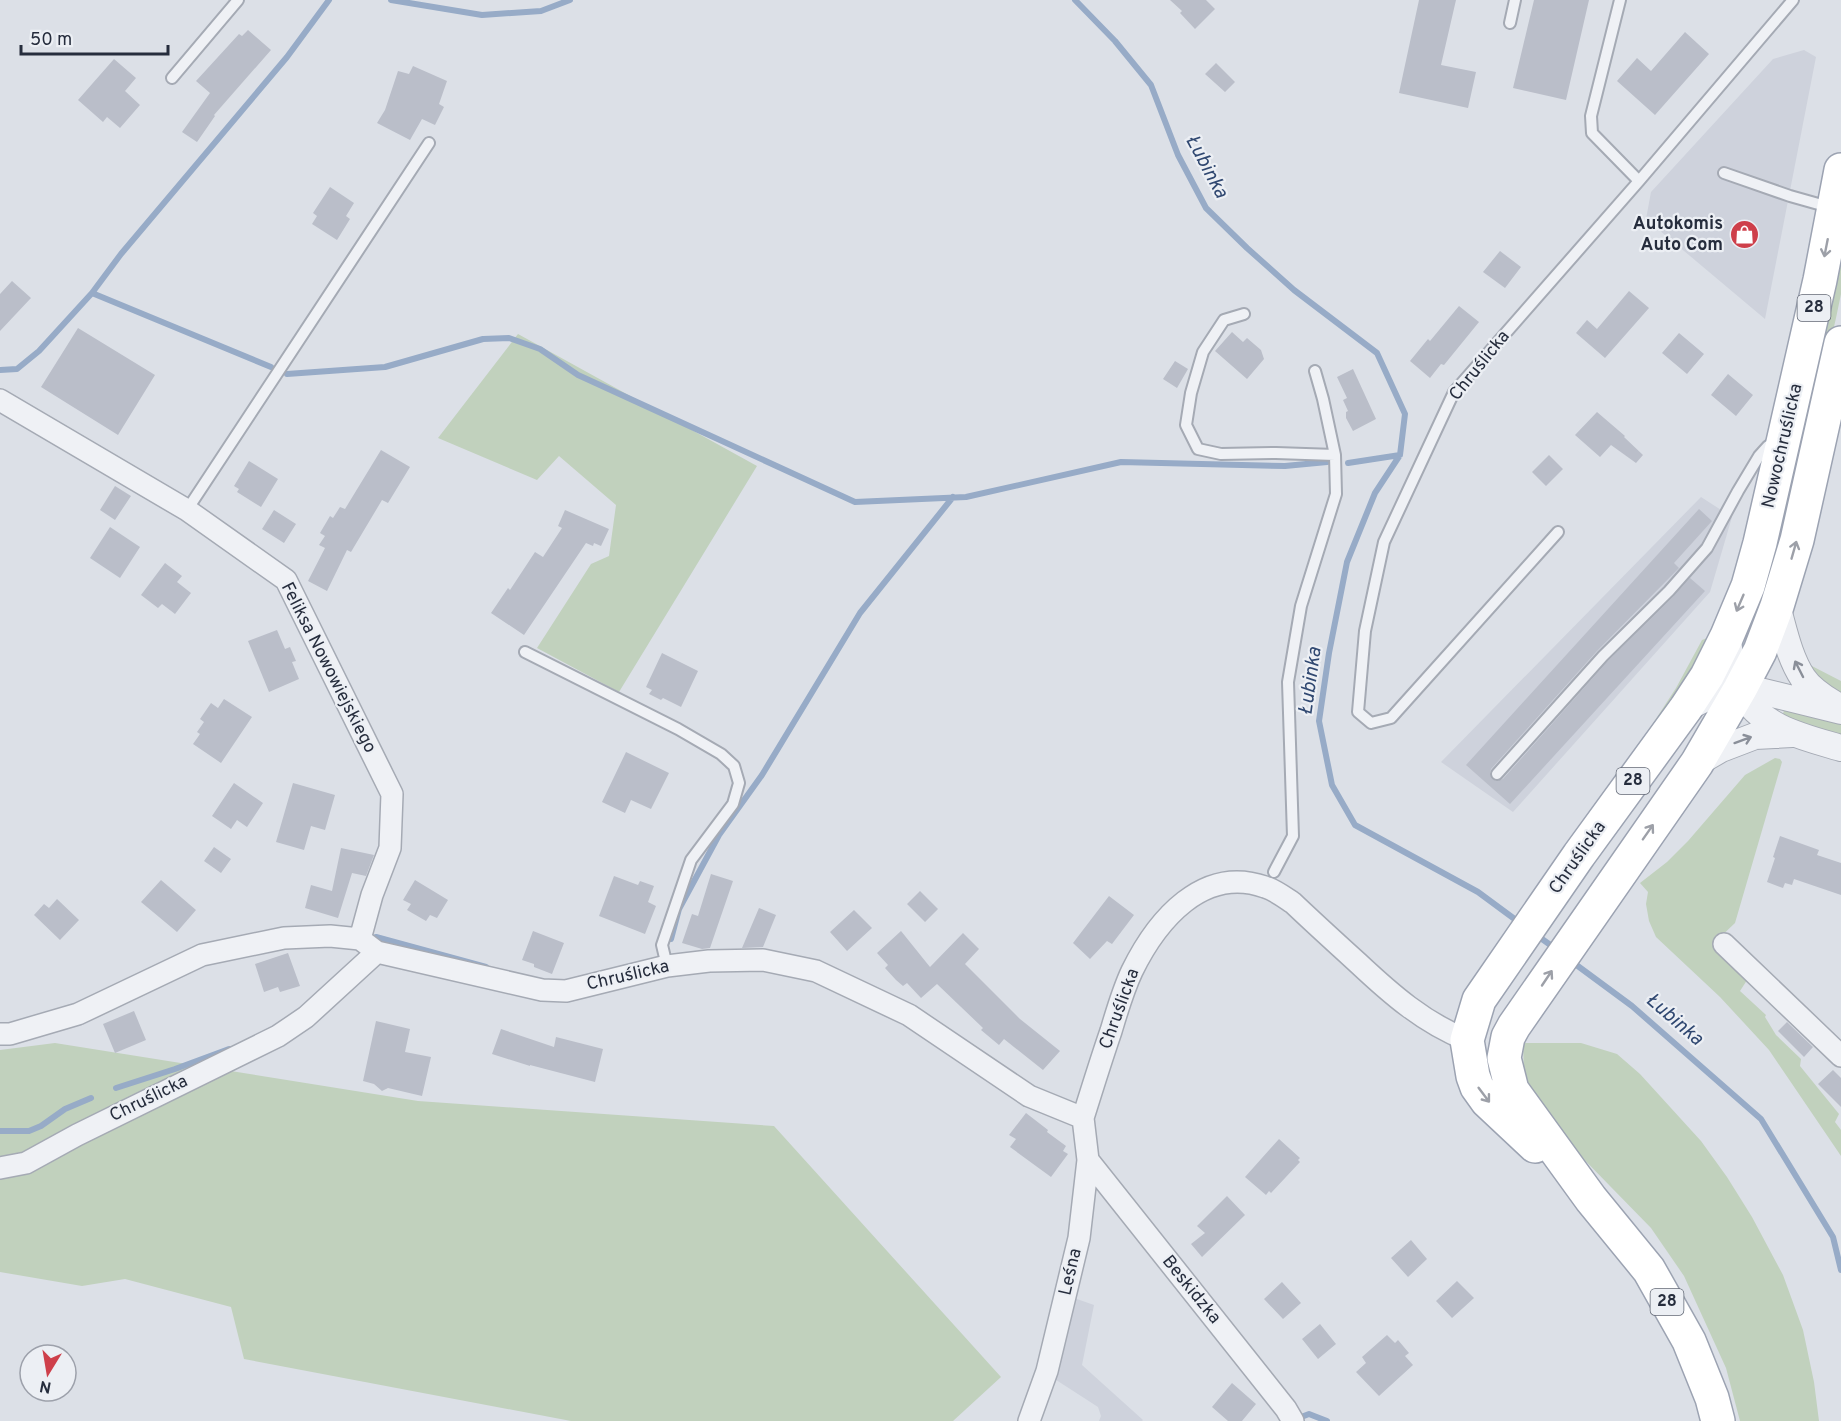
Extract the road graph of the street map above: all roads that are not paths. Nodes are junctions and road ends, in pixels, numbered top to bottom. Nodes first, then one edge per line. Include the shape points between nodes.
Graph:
1 (238, 0) edge
2 (1515, 0) edge
3 (1620, 0) edge
4 (1793, 0) edge
5 (1510, 22) dead end
6 (172, 78) dead end
7 (429, 142) dead end
8 (1841, 170) edge
9 (1724, 172) dead end
10 (1639, 181) junction
11 (1837, 209) edge
12 (1244, 314) dead end
13 (1841, 343) edge
14 (1315, 371) dead end
15 (0, 400) edge
16 (1783, 446) junction
17 (1335, 455) junction
18 (187, 510) junction
19 (1558, 532) dead end
20 (1777, 606) junction
21 (1727, 636) junction
22 (525, 652) dead end
23 (1740, 689) junction
24 (1686, 708) junction
25 (1841, 710) edge
26 (1793, 734) junction
27 (1841, 748) edge
28 (1697, 763) junction
29 (1497, 774) dead end
30 (1274, 872) dead end
31 (1724, 944) dead end
32 (368, 946) junction
33 (667, 966) junction
34 (0, 1034) edge
35 (1467, 1040) junction
36 (1841, 1056) edge
37 (1504, 1058) junction
38 (1083, 1118) junction
39 (1088, 1160) junction
40 (0, 1168) edge
41 (1591, 1199) junction
42 (1290, 1415) edge
43 (1029, 1421) edge
44 (1718, 1421) edge

1 - 6 lane
2 - 5 lane
3 - 10 lane via 1591,116 1592,133
4 - 10 lane, Chruślicka
7 - 18 lane
8 - 11 main road, Nowochruślicka / 28
9 - 11 lane
10 - 19 lane, Chruślicka via 1454,392 1384,542 1365,631 1358,712 1371,723 1391,718
11 -> 16 main road, Nowochruślicka / 28
12 - 17 lane via 1224,320 1203,352 1186,425 1198,449 1221,454
20 -> 13 main road, Nowochruślicka / 28 via 1830,410
14 - 17 lane
15 - 18 street, Feliksa Nowowiejskiego
16 -> 21 main road, Nowochruślicka / 28 via 1748,586
16 - 29 lane via 1768,446 1759,456 1707,548
17 - 30 lane via 1336,494 1301,606 1288,682 1293,836
18 - 32 street, Feliksa Nowowiejskiego via 286,580 392,794 390,848 372,895
20 - 23 main road, Nowochruślicka / 28
25 -> 20 street via 1803,678
21 - 23 street
21 - 24 main road, Nowochruślicka / 28
22 - 33 lane via 678,729 734,766 740,783 733,804 691,860 662,945
23 - 24 street via 1712,695
23 - 25 street
23 - 26 street via 1750,705 1773,725
23 - 28 main road, Nowochruślicka / 28
24 - 35 main road, Chruślicka / 28 via 1479,1000
26 - 27 street
28 -> 26 street via 1755,736
37 -> 28 main road, 28 via 1514,1026
31 - 36 street
32 - 33 street, Chruślicka via 542,990 566,991
32 - 34 street, Chruślicka via 330,936 284,938 202,955 78,1014
32 - 40 street, Chruślicka via 306,1017 278,1036 26,1163
33 - 38 street, Chruślicka via 763,960 816,971 909,1015 1029,1096
35 - 37 main road
35 - 38 street, Chruślicka via 1414,1012 1277,892 1252,883 1219,883 1199,890 1168,917 1141,955 1122,994
35 -> 41 main road, 28 via 1473,1076 1487,1101
37 - 41 main road, 28 via 1512,1090
38 - 39 street, Leśna
39 - 42 street, Beskidzka
39 - 43 street, Leśna via 1079,1238 1047,1371
41 - 44 main road, 28 via 1649,1270 1689,1341

